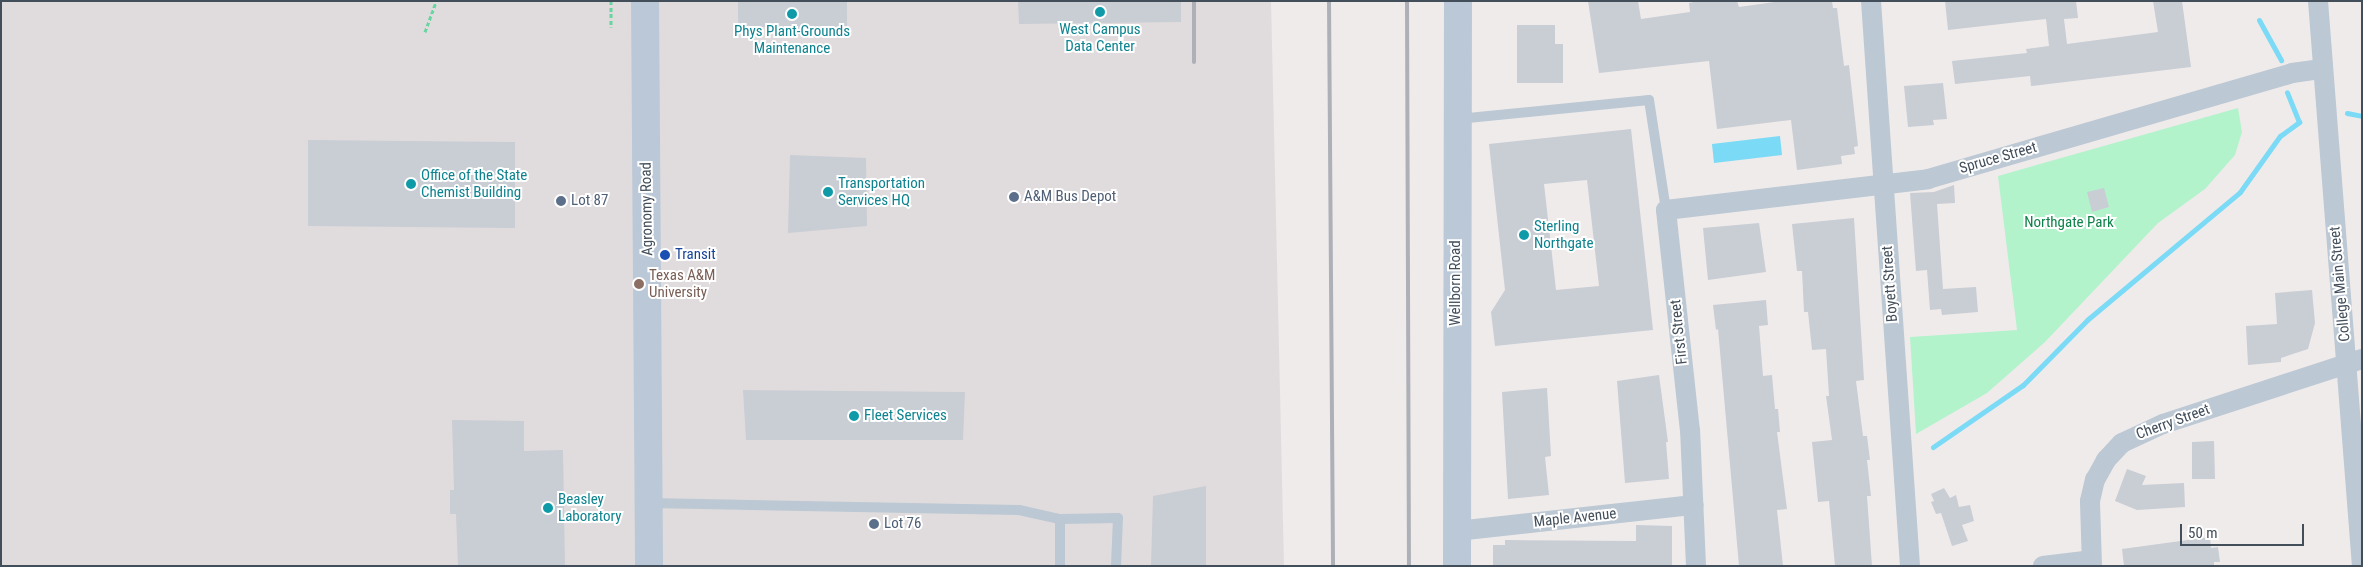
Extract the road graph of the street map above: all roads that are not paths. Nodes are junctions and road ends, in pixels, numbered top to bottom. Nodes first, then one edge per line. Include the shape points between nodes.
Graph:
1 (645, 1) edge
2 (1458, 1) edge
3 (1871, 1) edge
4 (2318, 1) edge
5 (2322, 68) junction
6 (1456, 119) junction
7 (1883, 185) junction
8 (1666, 210) junction
9 (2354, 361) edge
10 (649, 503) junction
11 (1694, 505) junction
12 (1060, 519) junction
13 (1457, 531) junction
14 (2092, 563) edge
15 (649, 566) edge
16 (1060, 566) edge
17 (1116, 566) edge
18 (1457, 566) edge
19 (1696, 566) edge
20 (1910, 566) edge
21 (2043, 566) edge
22 (2362, 566) edge

1 - 10 main road, Agronomy Road
2 - 6 main road, Wellborn Road
3 - 7 street, Boyett Street
4 - 5 street, College Main Street
5 - 7 street, Spruce Street via 2297,72 1928,179
5 - 9 street, College Main Street
6 - 8 lane, First Street via 1649,100
6 - 13 main road, Wellborn Road
7 - 8 street, Spruce Street
7 - 20 street, Boyett Street
8 - 11 street, First Street via 1690,431
9 - 14 street, Cherry Street via 2163,424 2122,443 2106,460 2095,480 2090,501
9 - 22 street, College Main Street
10 - 12 lane via 1019,510
10 - 15 main road, Agronomy Road
11 - 13 street, Maple Avenue
11 - 19 street, First Street
12 - 16 lane
12 - 17 lane via 1118,518
13 - 18 main road, Wellborn Road
14 - 21 street, Cherry Street

